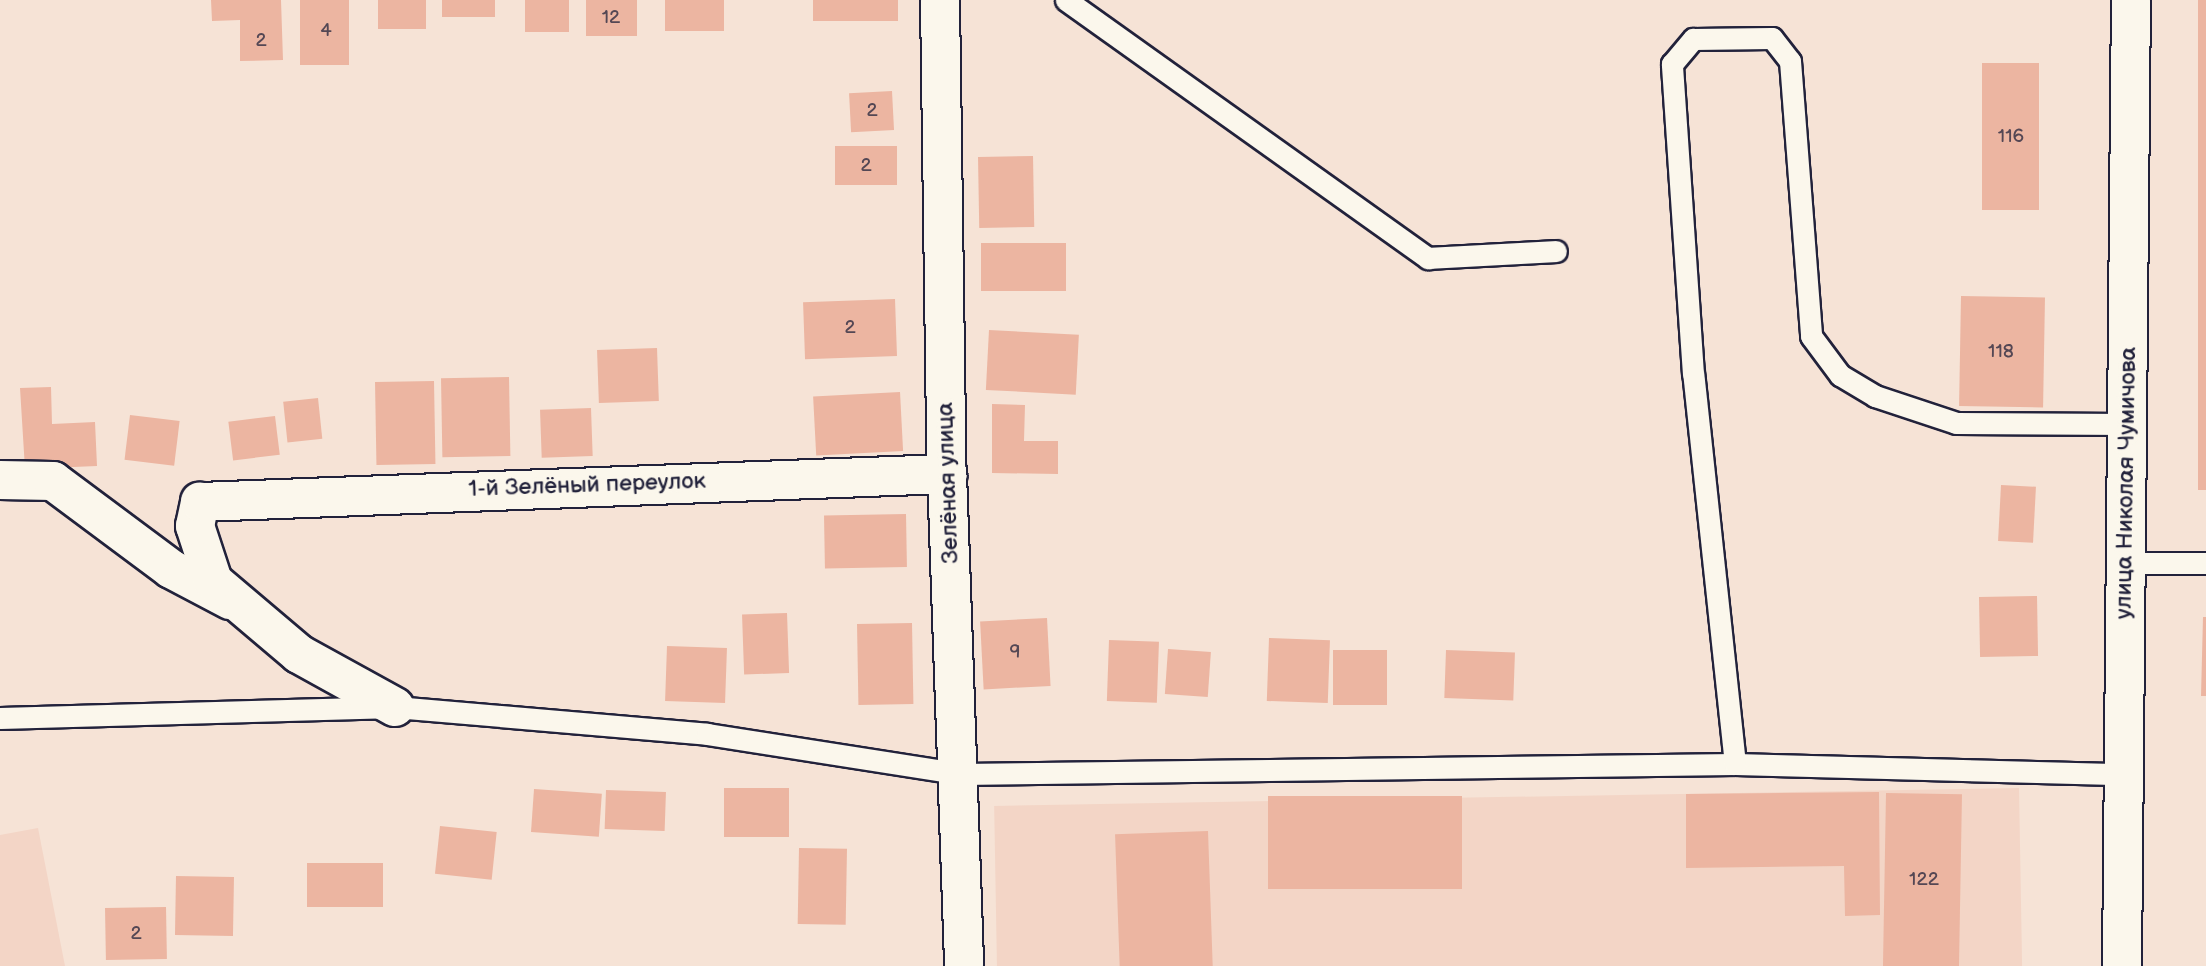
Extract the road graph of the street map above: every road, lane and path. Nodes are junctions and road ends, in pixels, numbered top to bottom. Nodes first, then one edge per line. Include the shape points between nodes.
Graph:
1 (940, 0) edge
2 (1066, 0) edge
3 (2131, 0) edge
4 (1556, 251) dead end
5 (2127, 424) junction
6 (947, 474) junction
7 (0, 480) edge
8 (2125, 563) junction
9 (2206, 563) edge
10 (235, 603) junction
11 (395, 707) junction
12 (0, 718) edge
13 (1735, 764) junction
14 (961, 774) junction
15 (2123, 774) junction
16 (964, 966) edge
17 (2122, 966) edge

1 - 6 street, Зелёная улица
2 - 4 lane via 1428,258
3 - 5 street, улица Николая Чумичова
5 - 8 street, улица Николая Чумичова
5 - 13 lane via 1956,423 1875,396 1840,375 1811,336 1790,61 1772,38 1693,39 1672,64 1693,374
6 - 10 street, 1-й Зелёный переулок via 228,496 200,502 195,526 213,581
6 - 14 street, Зелёная улица
7 - 10 street via 53,481 171,569
8 - 9 lane
8 - 15 street, улица Николая Чумичова
10 - 11 street via 299,654
11 - 12 lane
11 - 14 lane via 707,734
13 - 14 lane
13 - 15 lane
14 - 16 street, Зелёная улица
15 - 17 street, улица Николая Чумичова

